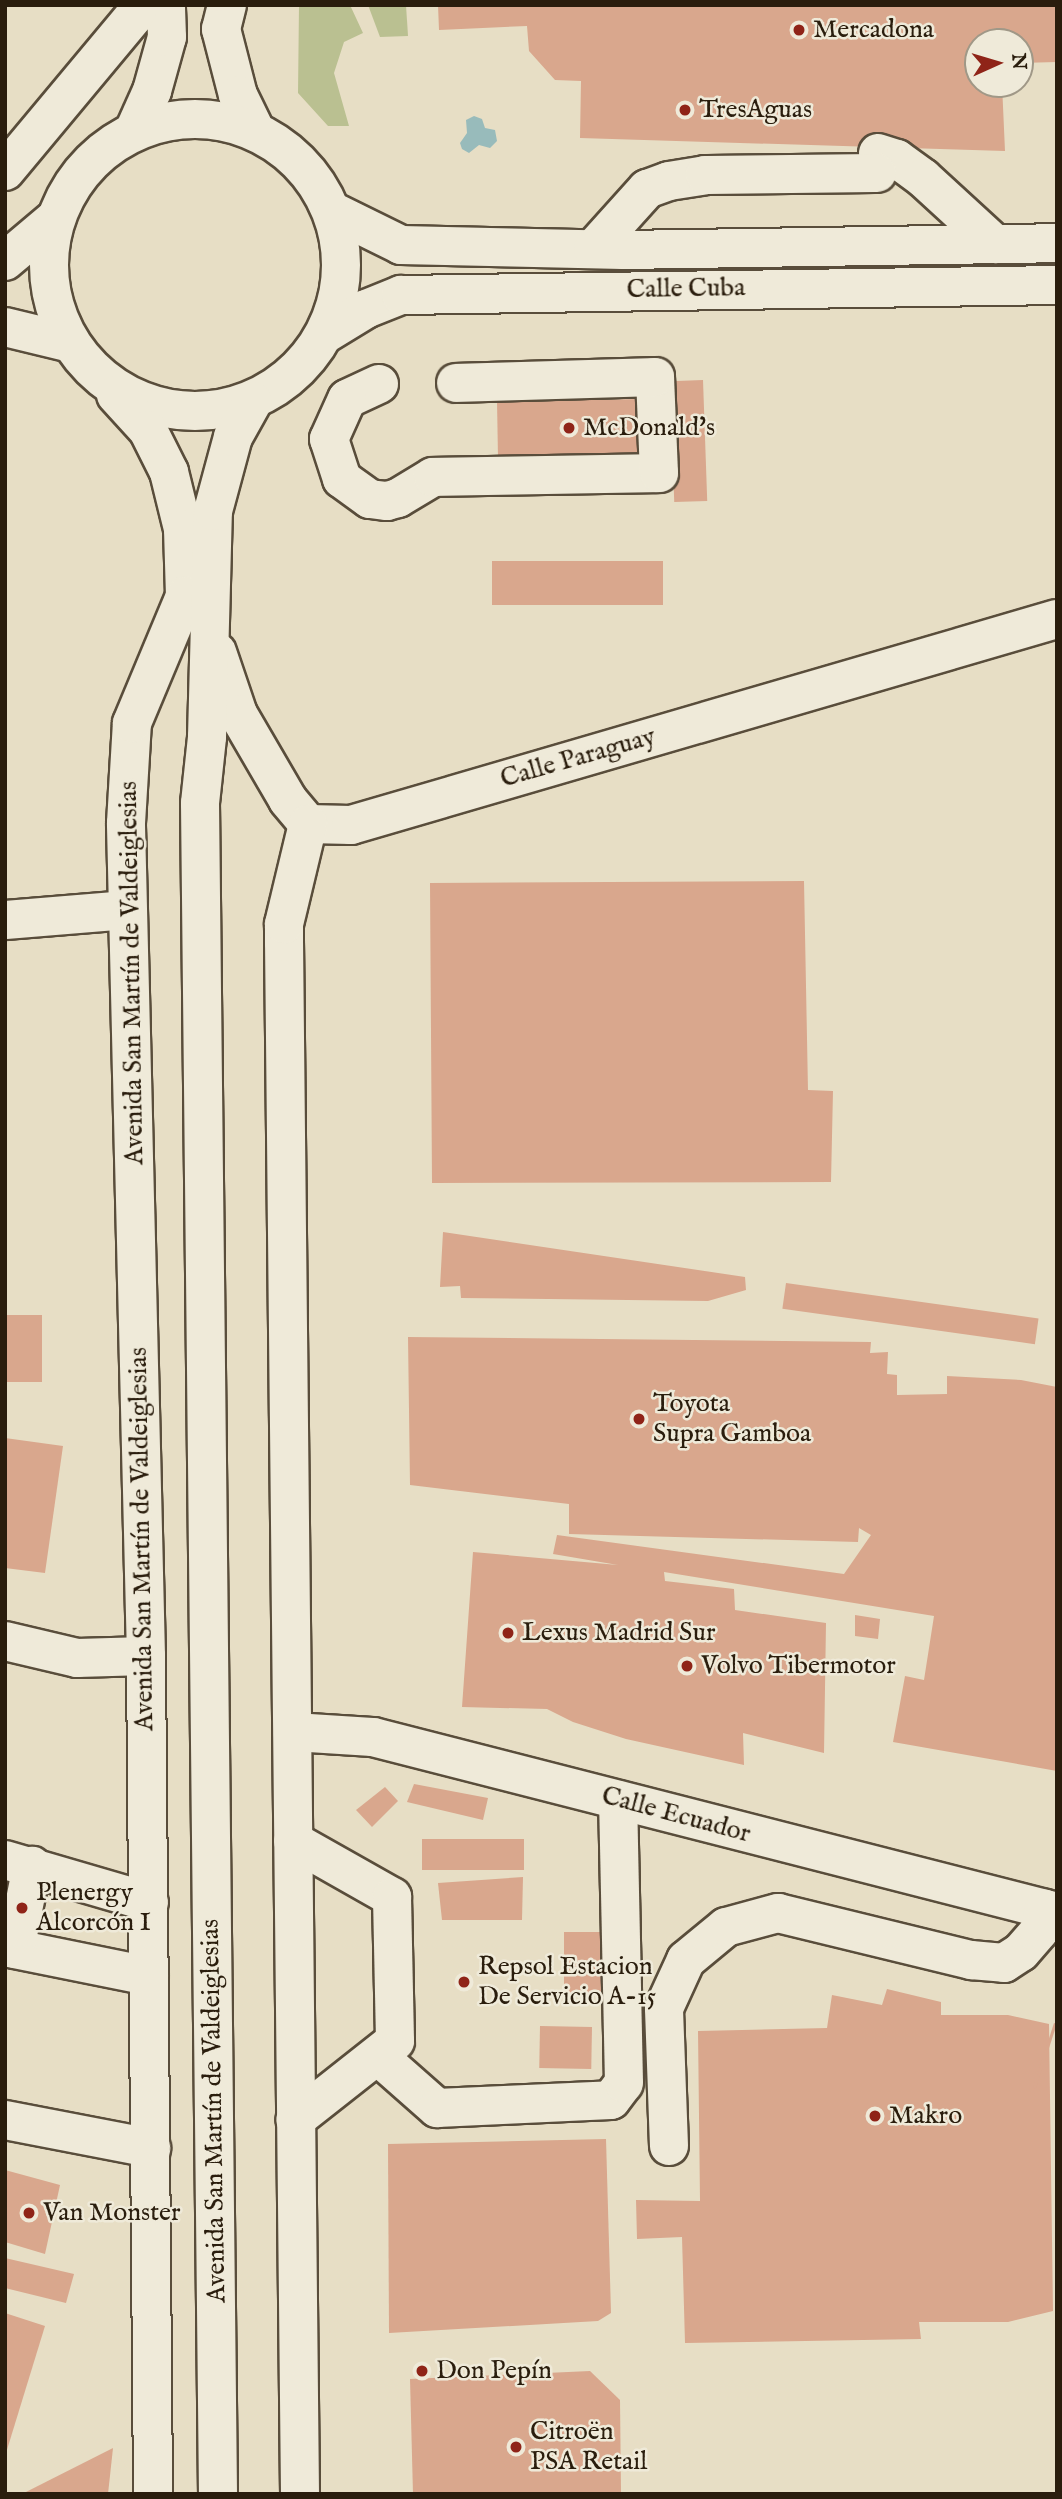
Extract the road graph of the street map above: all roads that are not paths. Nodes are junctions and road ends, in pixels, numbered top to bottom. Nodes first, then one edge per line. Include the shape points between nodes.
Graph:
1 (139, 5) edge
2 (166, 5) edge
3 (223, 13) edge
4 (255, 130) junction
5 (135, 131) junction
6 (5, 171) edge
7 (332, 211) junction
8 (56, 219) junction
9 (1057, 243) edge
10 (995, 244) junction
11 (593, 250) junction
12 (5, 261) edge
13 (1057, 285) edge
14 (5, 327) edge
15 (325, 334) junction
16 (71, 343) junction
17 (103, 380) junction
18 (456, 383) dead end
19 (379, 384) dead end
20 (253, 401) junction
21 (185, 596) junction
22 (1057, 619) edge
23 (209, 630) junction
24 (200, 803) junction
25 (308, 824) junction
26 (127, 910) junction
27 (5, 920) edge
28 (5, 1641) edge
29 (146, 1656) junction
30 (293, 1732) junction
31 (618, 1800) junction
32 (293, 1841) junction
33 (19, 1863) edge
34 (149, 1902) junction
35 (1050, 1911) edge
36 (10, 1948) edge
37 (149, 1976) junction
38 (378, 2056) junction
39 (5, 2120) edge
40 (295, 2120) junction
41 (669, 2146) dead end
42 (151, 2148) junction
43 (152, 2493) edge
44 (218, 2494) edge
45 (300, 2494) edge

1 - 6 street
2 - 5 street via 167,37
3 - 4 street via 238,95
4 - 5 street via 215,119 174,120
4 - 7 street via 287,150 314,178
5 - 8 street via 86,166
7 - 11 street, Calle Cuba via 401,245
7 - 15 street via 342,253 334,315
8 - 12 street
8 - 16 street, Avenida San Martín de Valdeiglesias via 49,257 50,289
9 - 10 street, Calle Cuba
10 - 11 street, Calle Cuba
10 - 11 street via 897,159 669,181 647,190
13 - 15 street, Calle Cuba via 401,295 366,309
14 - 16 street
15 - 20 street via 290,377
16 - 17 street, Avenida San Martín de Valdeiglesias
17 - 20 street via 149,405 201,413
17 - 21 street, Avenida San Martín de Valdeiglesias via 148,429 169,472 183,529
18 - 19 street via 655,377 659,473 433,477 414,491 387,501 370,499 342,479 329,439 347,399
20 - 23 street, Avenida San Martín de Valdeiglesias via 233,437 213,511
21 - 24 street, Avenida San Martín de Valdeiglesias via 188,738
21 - 26 street, Avenida San Martín de Valdeiglesias via 132,723
22 - 25 street, Calle Paraguay via 351,825
23 - 24 street, Avenida San Martín de Valdeiglesias via 207,737
23 - 25 street via 238,714 272,777
24 - 44 street, Avenida San Martín de Valdeiglesias
25 - 30 street via 284,924
26 - 27 street
26 - 29 street, Avenida San Martín de Valdeiglesias
28 - 29 street via 77,1658
29 - 34 street, Avenida San Martín de Valdeiglesias
30 - 31 street, Calle Ecuador via 373,1737
30 - 32 street
31 - 35 street, Calle Ecuador
31 - 38 street via 624,2083 611,2100 437,2108
32 - 38 street via 392,1897 395,2040
32 - 40 street
33 - 34 street
33 - 36 street
34 - 37 street, Avenida San Martín de Valdeiglesias
35 - 41 street via 1021,1952 1004,1963 971,1960 778,1913 726,1927 686,1960 664,2008
36 - 37 street
37 - 42 street, Avenida San Martín de Valdeiglesias
38 - 40 street
39 - 42 street
40 - 45 street
42 - 43 street, Avenida San Martín de Valdeiglesias

